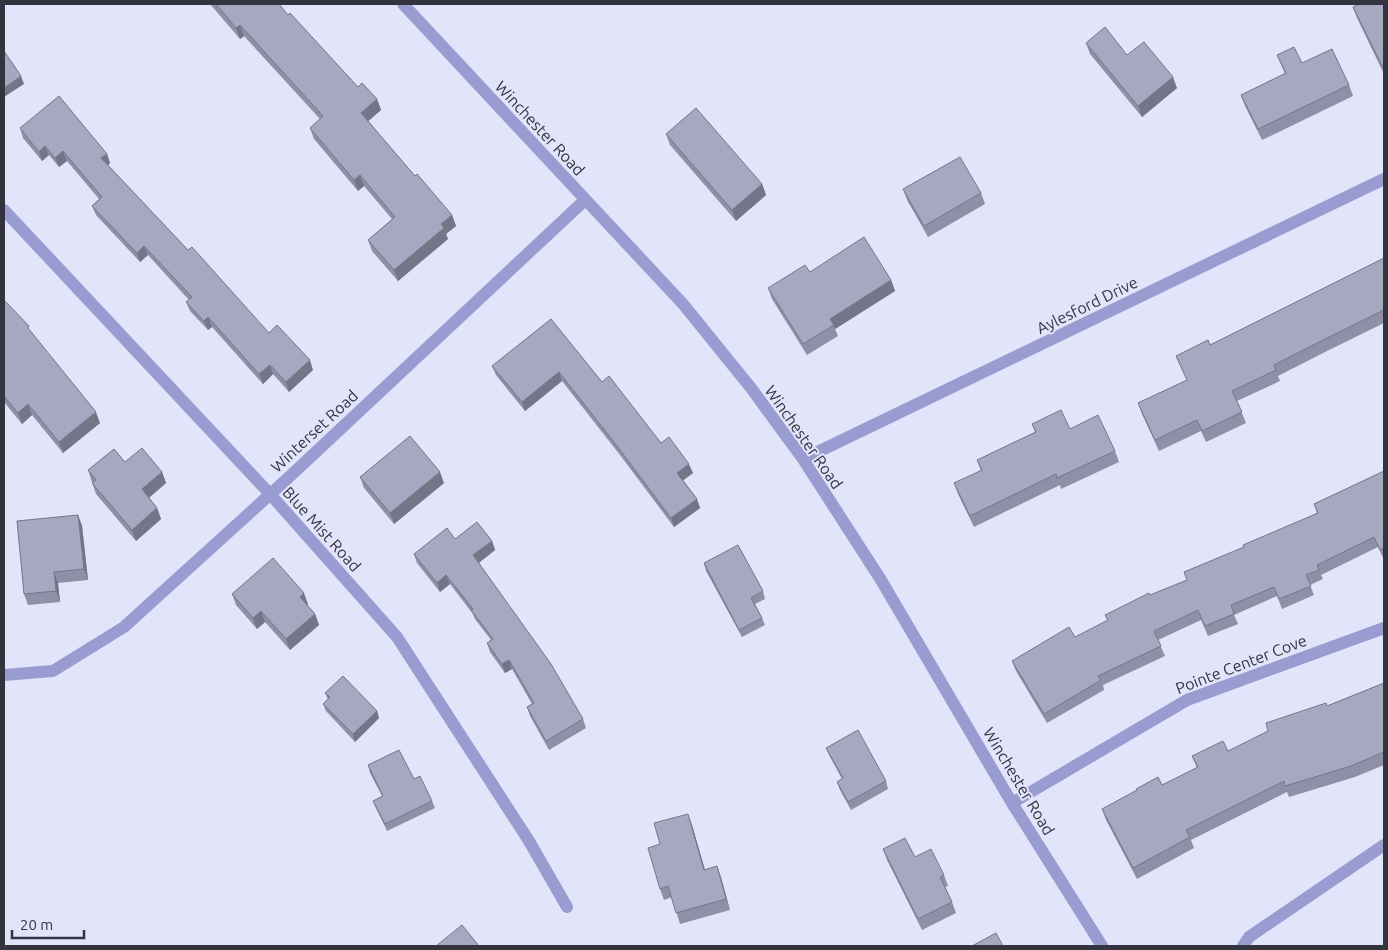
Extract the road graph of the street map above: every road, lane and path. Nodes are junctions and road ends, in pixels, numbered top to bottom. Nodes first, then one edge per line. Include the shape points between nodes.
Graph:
1 (403, 4) edge
2 (1384, 179) edge
3 (585, 200) junction
4 (4, 210) edge
5 (803, 459) junction
6 (270, 494) junction
7 (1384, 628) edge
8 (4, 675) edge
9 (1012, 803) junction
10 (1384, 845) edge
11 (567, 907) dead end
12 (1102, 946) edge
13 (1243, 946) edge

1 - 3 street, Winchester Road
2 - 5 street, Aylesford Drive
3 - 5 street, Winchester Road via 683,304
3 - 6 street, Winterset Road
4 - 6 street, Blue Mist Road
5 - 9 street, Winchester Road via 881,580
6 - 8 street, Winterset Road via 124,627 54,671
6 - 11 street, Blue Mist Road via 397,637
7 - 9 street, Pointe Center Cove via 1186,700
9 - 12 street, Winchester Road
10 - 13 street via 1249,936

